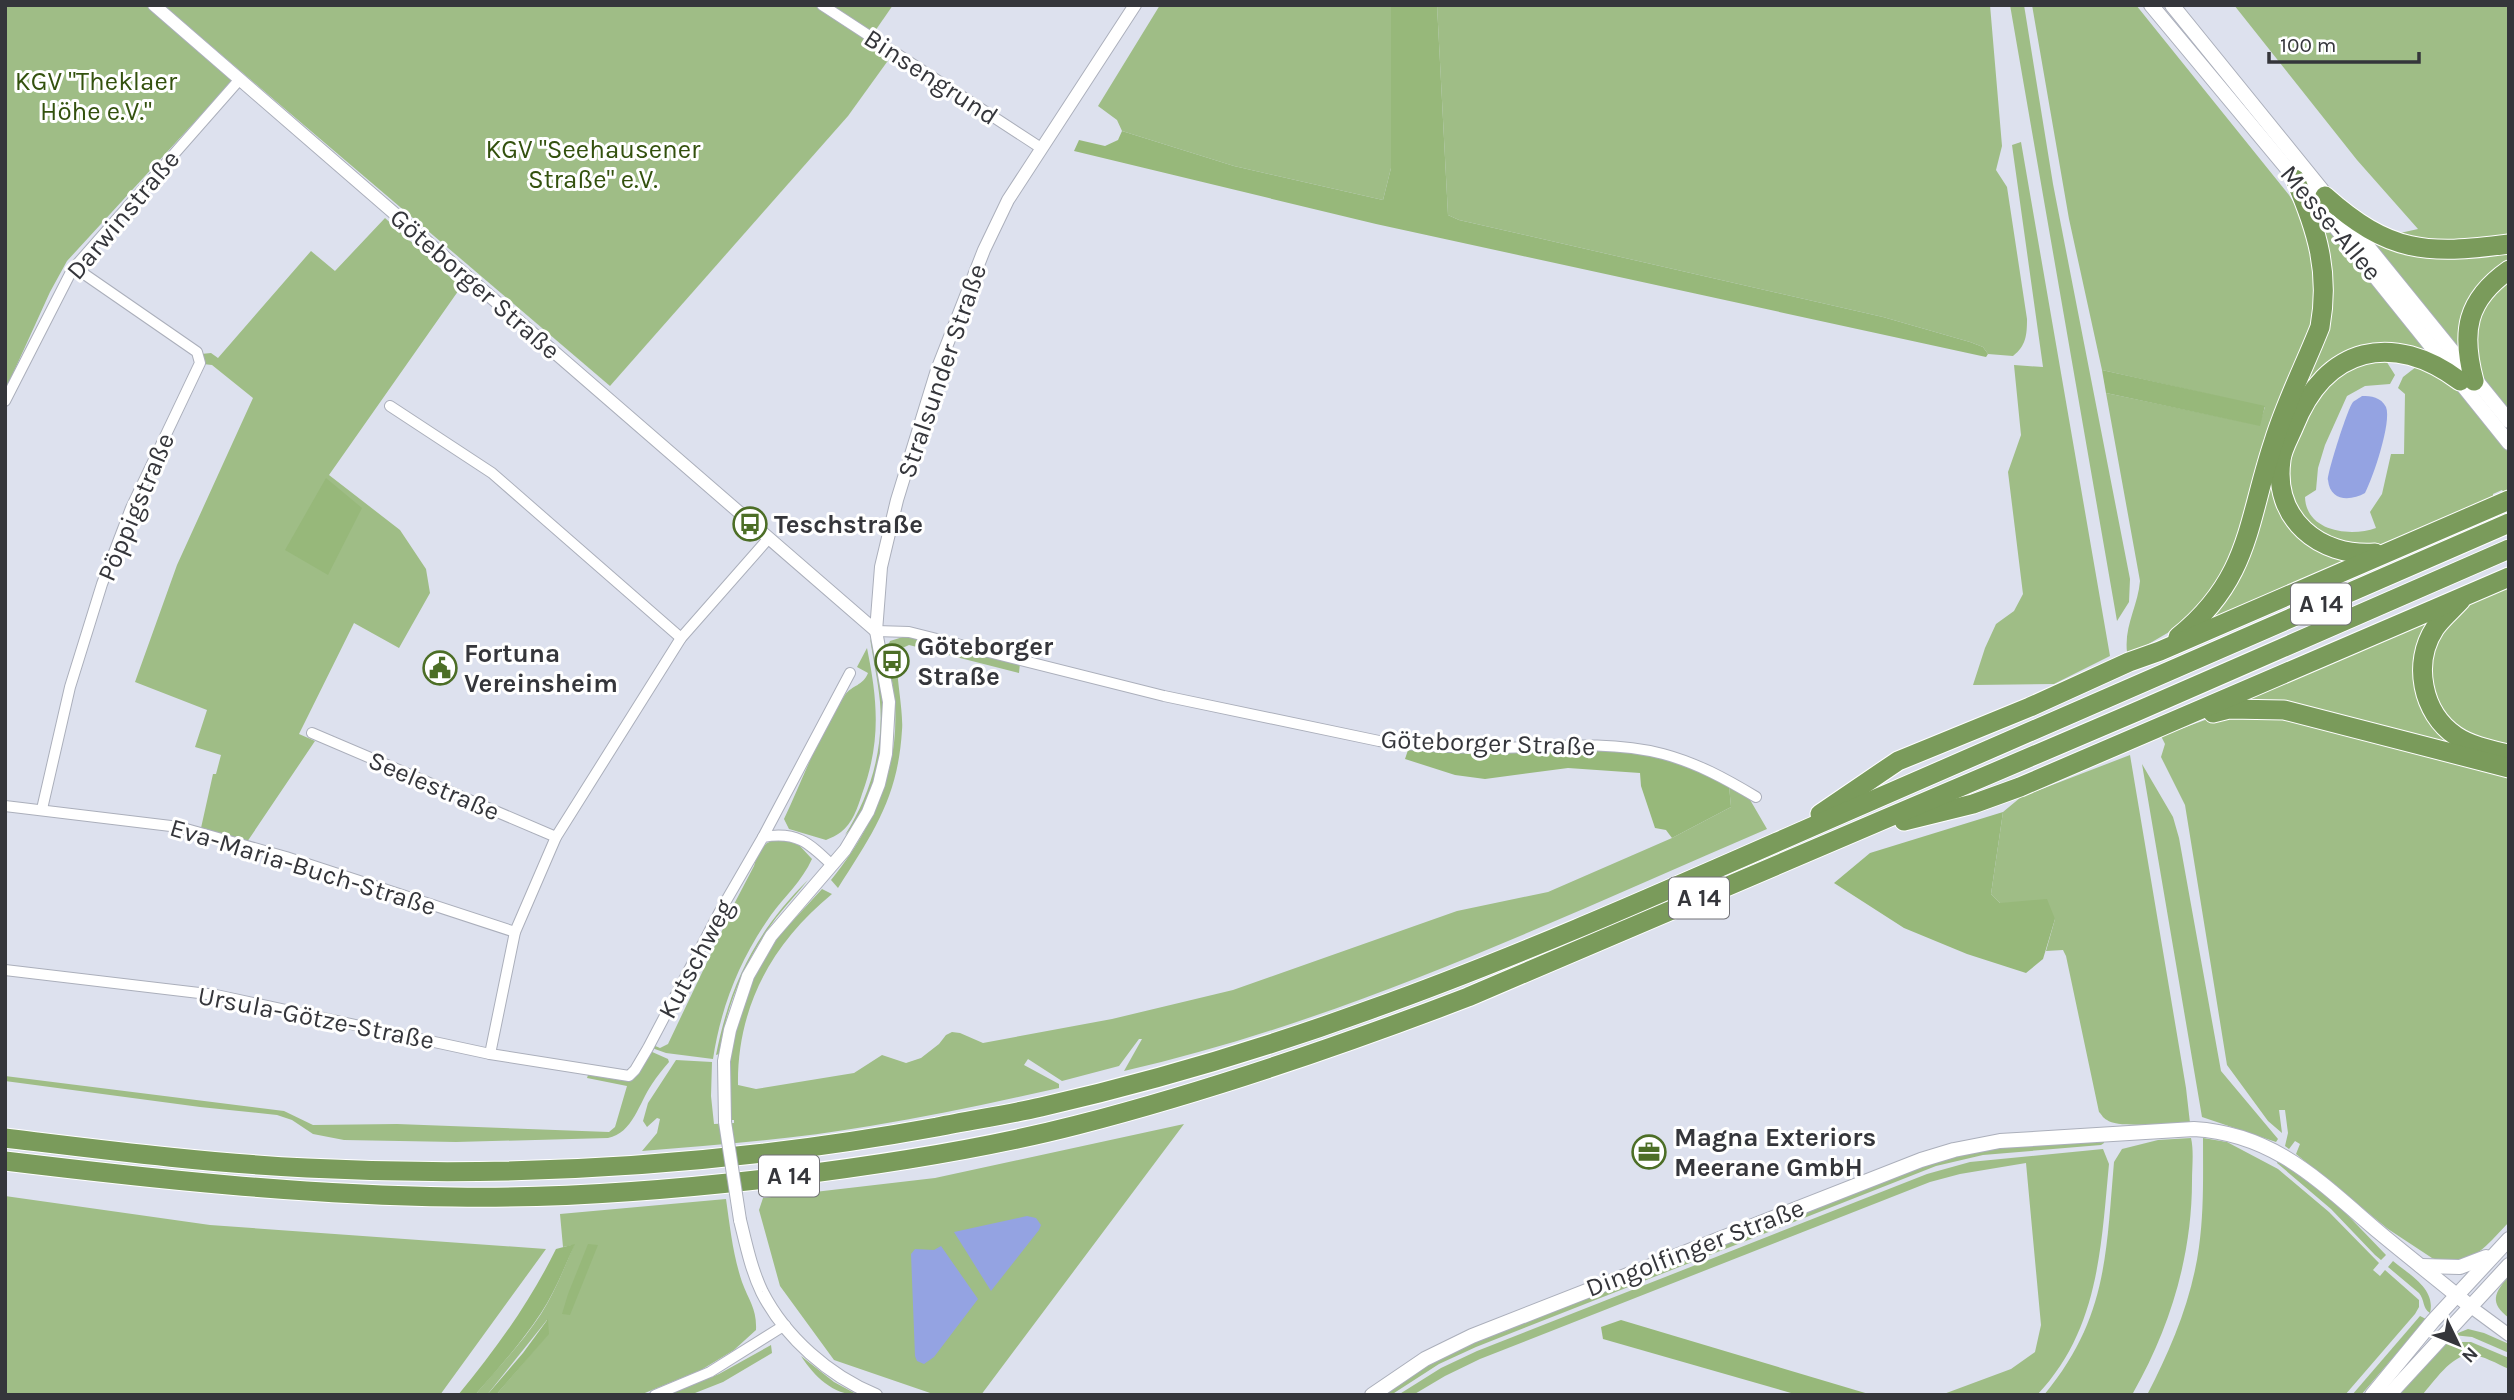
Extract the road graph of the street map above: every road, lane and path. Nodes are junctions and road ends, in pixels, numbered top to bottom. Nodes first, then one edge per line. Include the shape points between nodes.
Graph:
1 (154, 5) edge
2 (822, 5) edge
3 (1135, 5) edge
4 (2151, 5) edge
5 (2172, 5) edge
6 (240, 79) junction
7 (1041, 148) junction
8 (2295, 179) junction
9 (2325, 196) junction
10 (2509, 244) edge
11 (75, 267) junction
12 (2509, 270) edge
13 (2467, 381) junction
14 (5, 401) edge
15 (390, 406) dead end
16 (2509, 421) edge
17 (2509, 443) edge
18 (2507, 501) edge
19 (2509, 523) edge
20 (768, 539) junction
21 (2509, 549) edge
22 (2393, 550) junction
23 (2509, 577) edge
24 (2466, 595) junction
25 (876, 631) junction
26 (681, 638) junction
27 (2160, 651) junction
28 (850, 673) dead end
29 (2171, 723) junction
30 (312, 733) dead end
31 (2509, 754) edge
32 (2509, 768) edge
33 (1756, 797) dead end
34 (5, 806) edge
35 (42, 810) junction
36 (1856, 832) junction
37 (763, 836) junction
38 (556, 837) junction
39 (1788, 837) junction
40 (832, 865) junction
41 (515, 932) junction
42 (5, 970) edge
43 (490, 1054) junction
44 (624, 1076) joint
45 (5, 1138) edge
46 (5, 1161) edge
47 (2509, 1239) edge
48 (2496, 1251) junction
49 (2509, 1265) edge
50 (2421, 1266) junction
51 (2456, 1295) junction
52 (2471, 1307) junction
53 (785, 1325) junction
54 (2509, 1335) edge
55 (655, 1395) edge
56 (876, 1395) edge
57 (1372, 1395) edge
58 (2372, 1395) edge
59 (2389, 1395) edge

1 - 6 street, Göteborger Straße
2 - 7 street, Binsengrund
3 - 7 street, Stralsunder Straße
4 - 8 main road, Messe-Allee
5 - 9 main road, Messe-Allee
6 - 11 street, Darwinstraße
6 - 20 street, Göteborger Straße
7 - 25 street, Stralsunder Straße via 984,250 937,370 887,539
8 - 13 main road, Messe-Allee
8 - 27 highway via 2315,228 2323,270 2320,327 2274,441 2250,534 2235,570 2199,618
9 - 10 highway via 2355,222 2402,245 2456,251
9 - 13 main road, Messe-Allee
11 - 14 street, Darwinstraße
11 - 35 street, Pöppigstraße via 197,352 200,363 131,508 102,584 69,687
12 - 13 highway via 2488,284 2472,310
13 - 16 main road, Messe-Allee
13 - 17 main road, Messe-Allee
13 - 22 highway via 2403,353 2377,352 2346,362 2321,379 2303,402 2281,459 2281,490 2295,522 2318,543 2335,550 2356,554
15 - 26 street via 492,473
18 - 22 highway
19 - 39 highway, A 14
20 - 25 street, Göteborger Straße
20 - 26 street
21 - 36 highway, A 14
22 - 27 highway
23 - 24 highway
24 - 29 highway
24 - 31 highway via 2434,629 2423,659 2425,694 2438,719 2456,736
25 - 33 street, Göteborger Straße via 909,632 1164,696 1410,746 1583,745 1664,754 1718,774
25 - 40 street, Stralsunder Straße via 889,702 886,754 868,812
26 - 38 street
27 - 39 highway via 1899,761
28 - 37 street, Kutschweg
29 - 32 highway via 2229,709 2284,710
29 - 36 highway via 1973,804
30 - 38 street, Seelestraße
34 - 35 street, Eva-Maria-Buch-Straße
35 - 41 street, Eva-Maria-Buch-Straße via 178,827
36 - 46 highway, A 14 via 1369,1035 1075,1126 947,1153 687,1188 457,1197 299,1192
37 - 40 street via 779,834 805,841
37 - 44 street, Kutschweg via 642,1059 633,1073
38 - 41 street
39 - 45 highway, A 14 via 1524,950 1364,1012 1170,1074 1036,1108 861,1141 677,1163 462,1172 305,1168
40 - 53 street, Stralsunder Straße, bridge via 771,936 748,976 724,1061 725,1122 740,1220 763,1293
41 - 43 street
42 - 43 street, Ursula-Götze-Straße via 216,996
43 - 44 street, Ursula-Götze-Straße
47 - 48 main road
48 - 50 main road via 2460,1267
48 - 51 main road
49 - 52 main road
50 - 51 main road, Dingolfinger Straße
50 - 57 main road, Dingolfinger Straße via 2300,1166 2270,1147 2222,1132 2166,1129 2000,1141 1921,1160 1472,1336 1425,1359
51 - 52 main road, Dingolfinger Straße
51 - 58 main road
52 - 54 street, Dingolfinger Straße
52 - 59 main road
53 - 55 street via 710,1372
53 - 56 street via 836,1375

